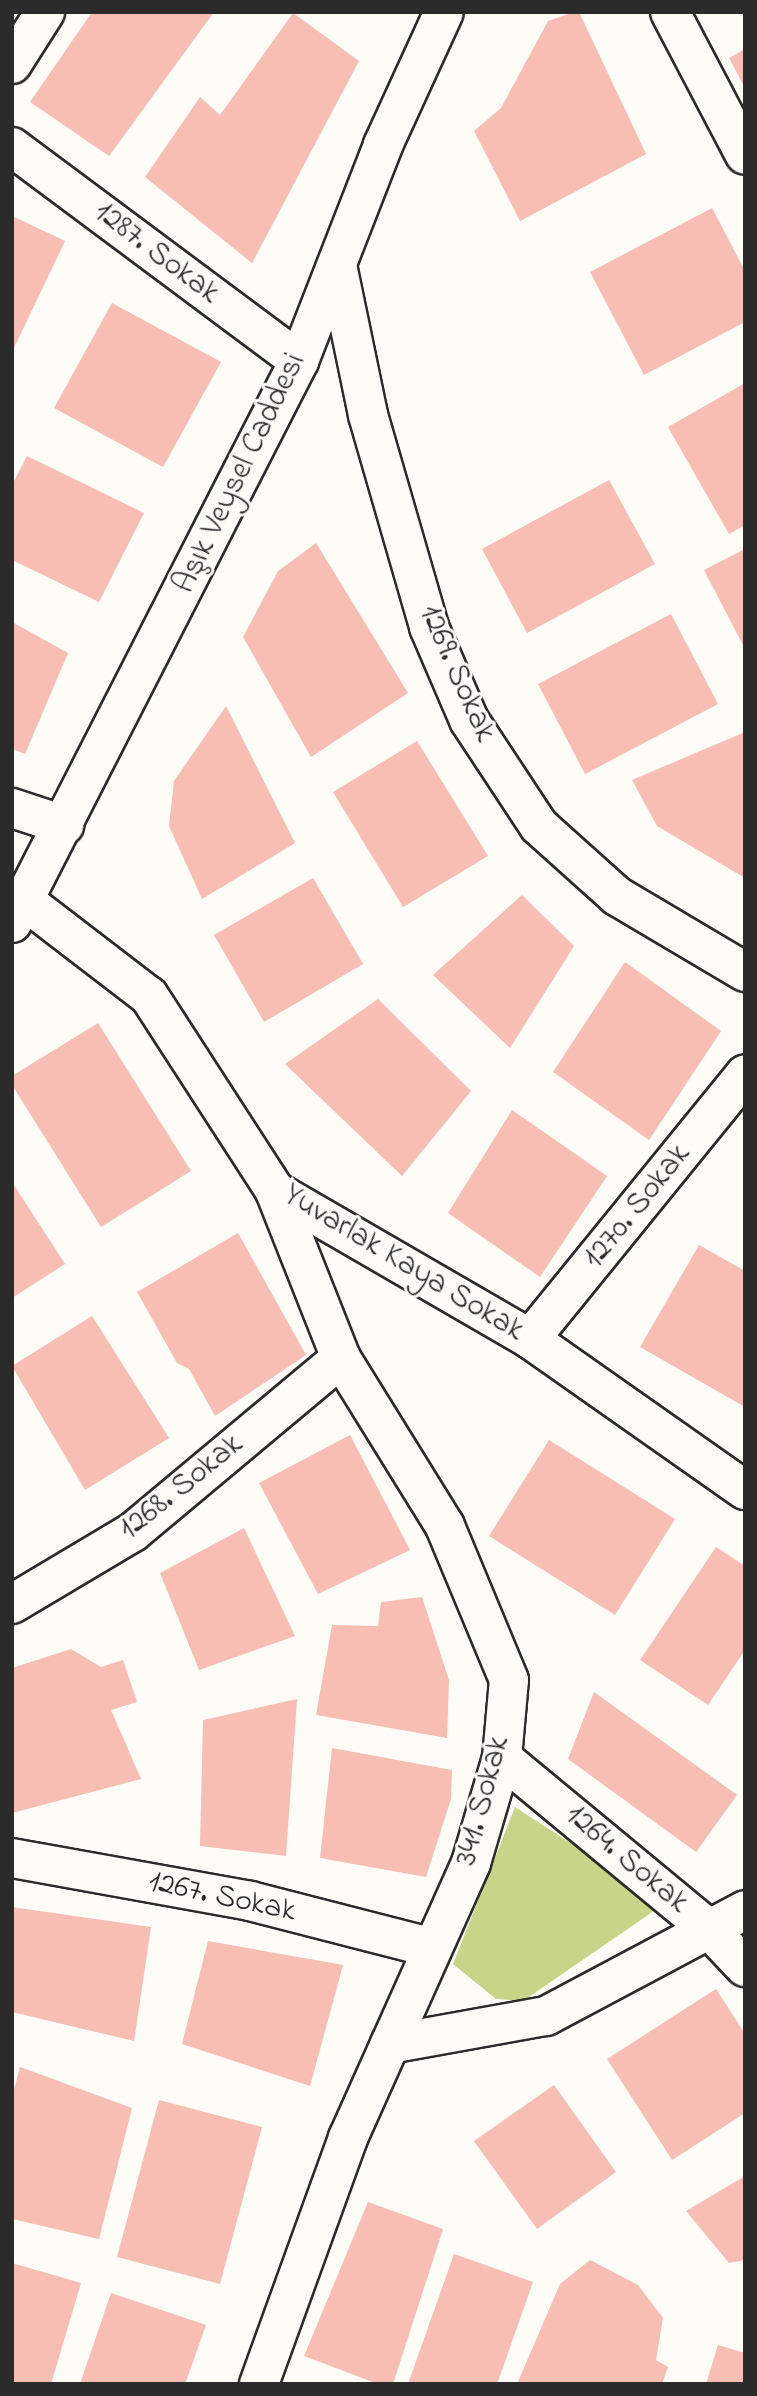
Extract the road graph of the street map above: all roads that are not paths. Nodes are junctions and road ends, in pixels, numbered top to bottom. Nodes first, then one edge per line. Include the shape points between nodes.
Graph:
1 (45, 12) edge
2 (444, 12) edge
3 (685, 17) edge
4 (12, 64) edge
5 (12, 147) edge
6 (745, 155) edge
7 (337, 265) junction
8 (299, 361) junction
9 (12, 808) edge
10 (64, 825) junction
11 (19, 912) edge
12 (745, 972) edge
13 (745, 1074) edge
14 (275, 1191) junction
15 (530, 1339) junction
16 (341, 1358) junction
17 (745, 1490) edge
18 (12, 1604) edge
19 (502, 1758) junction
20 (12, 1858) edge
21 (745, 1910) edge
22 (710, 1930) junction
23 (429, 1947) junction
24 (745, 1967) edge
25 (390, 2044) junction
26 (259, 2384) edge

1 - 4 street
2 - 7 street, Aşık Veysel Caddesi via 383,145
3 - 6 street
5 - 8 street, 1287. Sokak
7 - 8 street, Aşık Veysel Caddesi
7 - 12 street, 1269. Sokak via 368,415 429,627 470,720 539,825 617,896
8 - 10 street, Aşık Veysel Caddesi
9 - 10 street
10 - 11 street, Aşık Veysel Caddesi
11 - 14 street, Yuvarlak Kaya Sokak via 149,996
13 - 15 street, 1270. Sokak
14 - 15 street, Yuvarlak Kaya Sokak
14 - 16 street, 341. Sokak
15 - 17 street, Yuvarlak Kaya Sokak
16 - 18 street, 1268. Sokak via 133,1532
16 - 19 street, 341. Sokak via 445,1526 509,1680
19 - 22 street, 1264. Sokak
19 - 23 street, 341. Sokak via 471,1863
20 - 23 street, 1267. Sokak via 250,1901
21 - 22 street
22 - 24 street, 1264. Sokak
22 - 25 street via 546,2017
23 - 25 street, 341. Sokak
25 - 26 street, 341. Sokak via 348,2138

